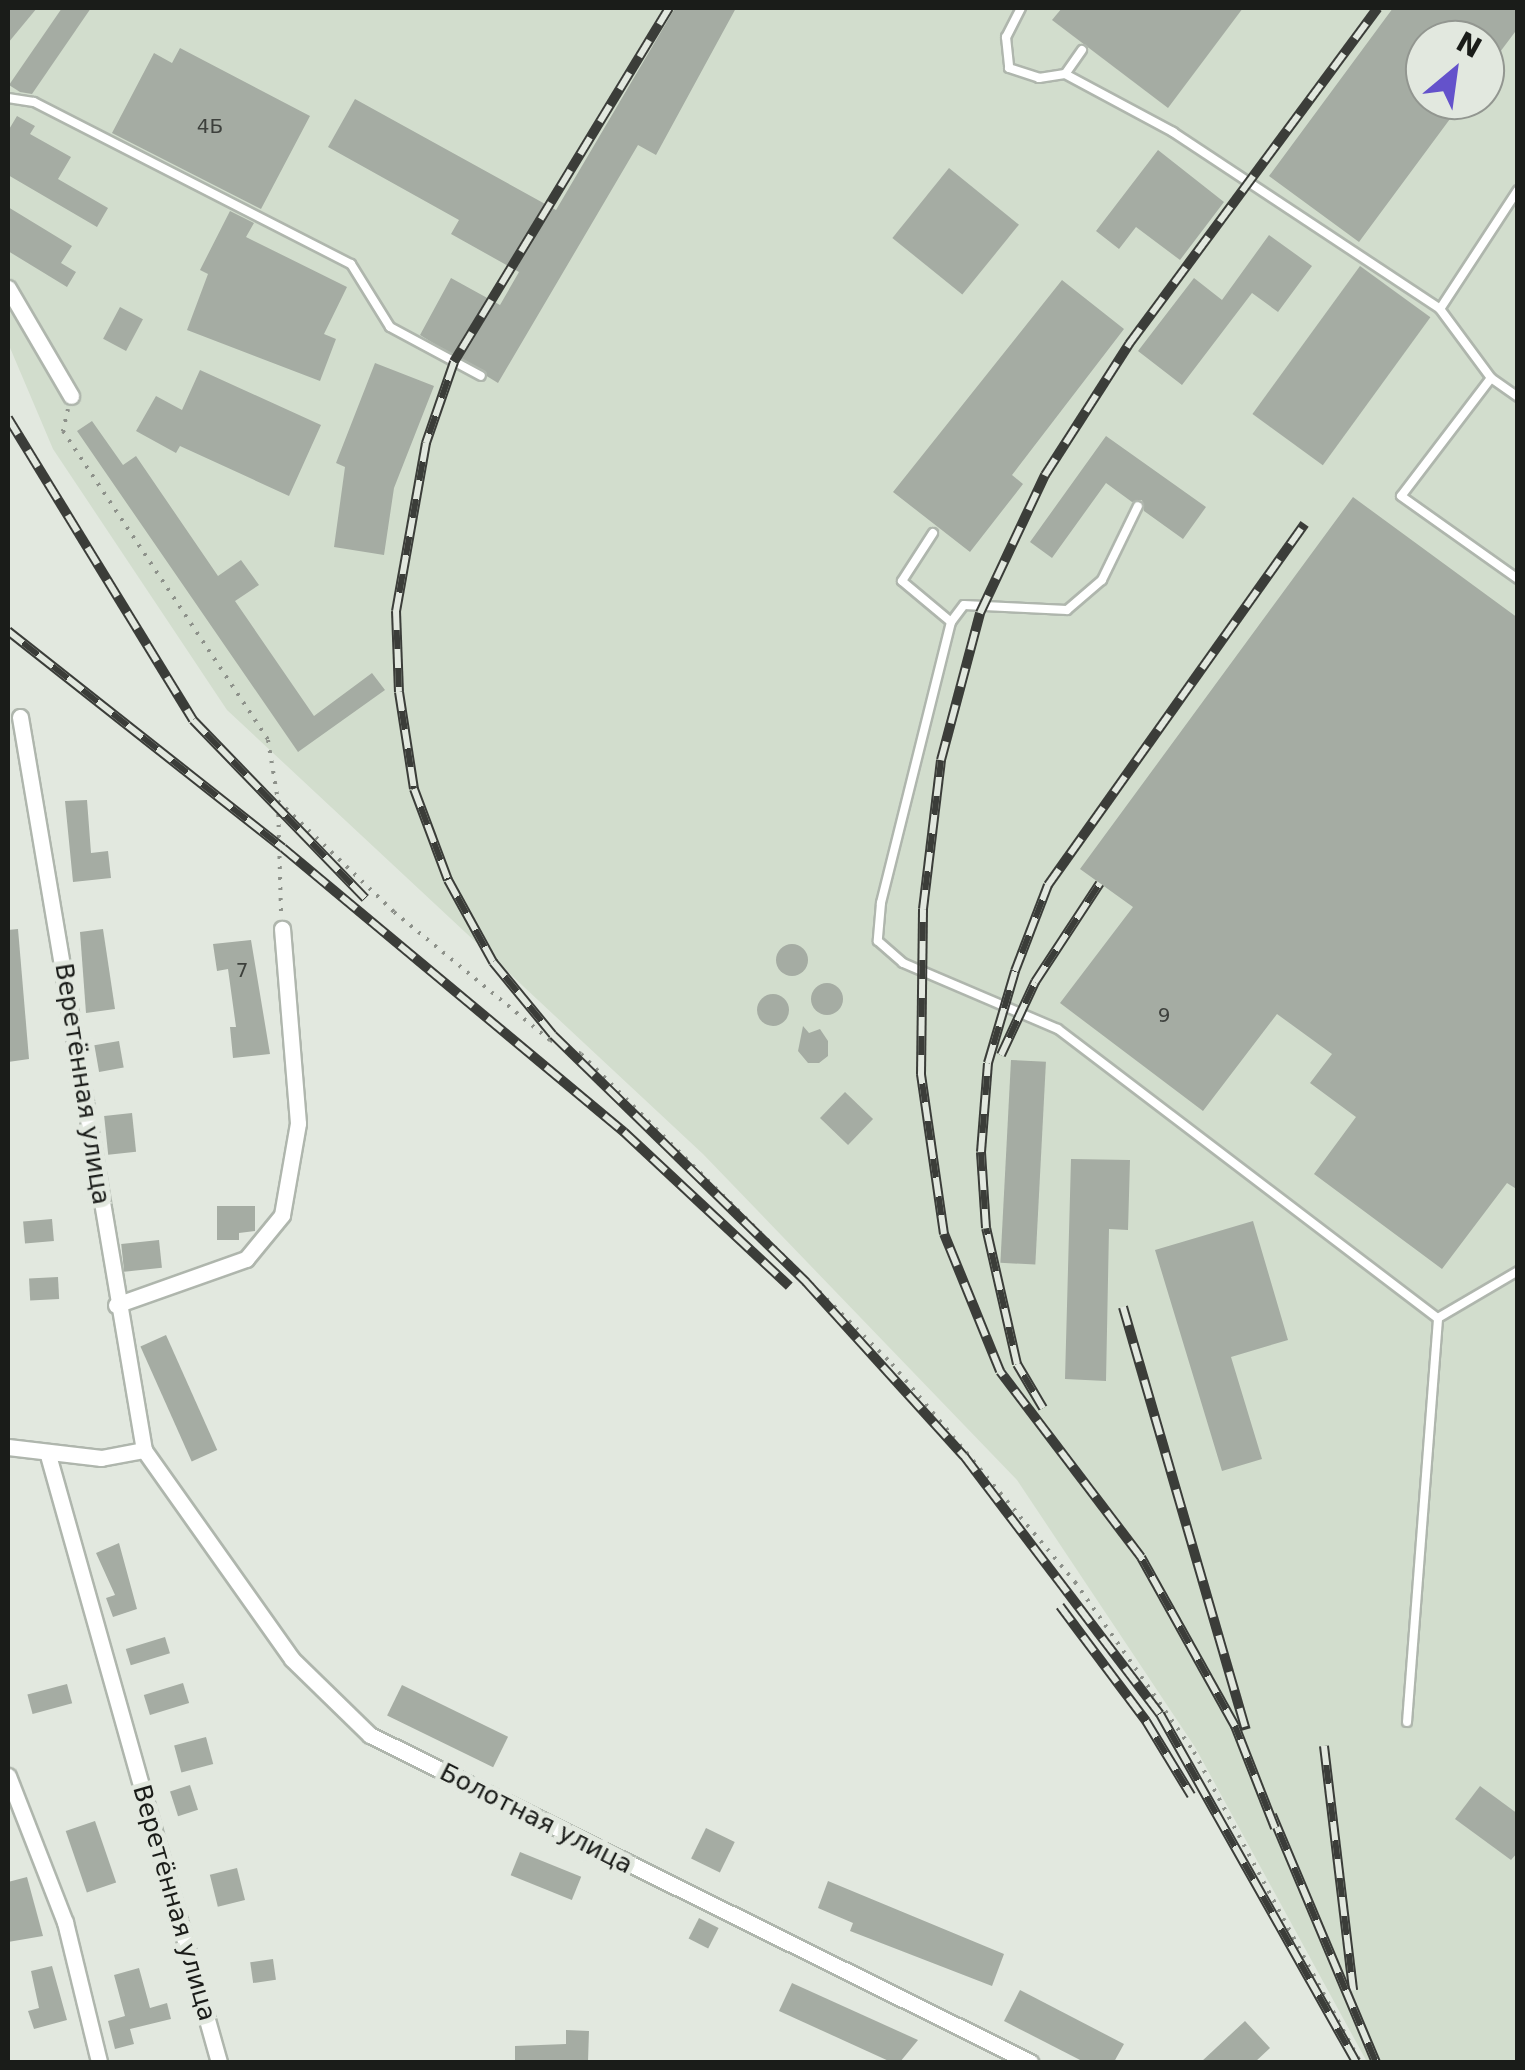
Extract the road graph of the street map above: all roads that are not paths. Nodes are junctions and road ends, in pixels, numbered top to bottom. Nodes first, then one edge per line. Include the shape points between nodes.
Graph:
1 (1021, 8) edge
2 (1082, 50) dead end
3 (1065, 74) junction
4 (8, 98) edge
5 (1518, 190) edge
6 (8, 288) edge
7 (1440, 309) junction
8 (481, 376) dead end
9 (1492, 378) junction
10 (71, 396) road end
11 (1518, 396) edge
12 (1138, 506) dead end
13 (933, 533) dead end
14 (1518, 579) edge
15 (950, 622) junction
16 (20, 718) dead end
17 (282, 929) road end
18 (1518, 1271) edge
19 (116, 1305) junction
20 (1438, 1318) junction
21 (8, 1446) edge
22 (144, 1450) junction
23 (48, 1455) junction
24 (1406, 1722) dead end
25 (8, 1776) edge
26 (99, 2062) edge
27 (219, 2062) edge
28 (1030, 2062) edge

1 - 3 lane via 1006,37 1009,68 1039,78
2 - 3 lane
3 - 7 lane via 1173,132
4 - 8 lane via 34,102 351,264 390,327
5 - 7 lane
6 - 10 street
7 - 9 lane
9 - 11 lane
9 - 14 lane via 1402,496
12 - 15 lane via 1102,580 1067,610 964,605
13 - 15 lane via 902,581
15 - 20 lane via 881,904 878,941 902,963 1058,1030
16 - 19 street, Веретённая улица
17 - 19 street via 298,1123 282,1215 246,1259
18 - 20 lane
19 - 22 street, Веретённая улица
20 - 24 lane
21 - 23 street
22 - 23 street via 101,1458
22 - 28 street, Болотная улица via 292,1658 370,1736
23 - 27 street, Веретённая улица
25 - 26 street via 64,1922

